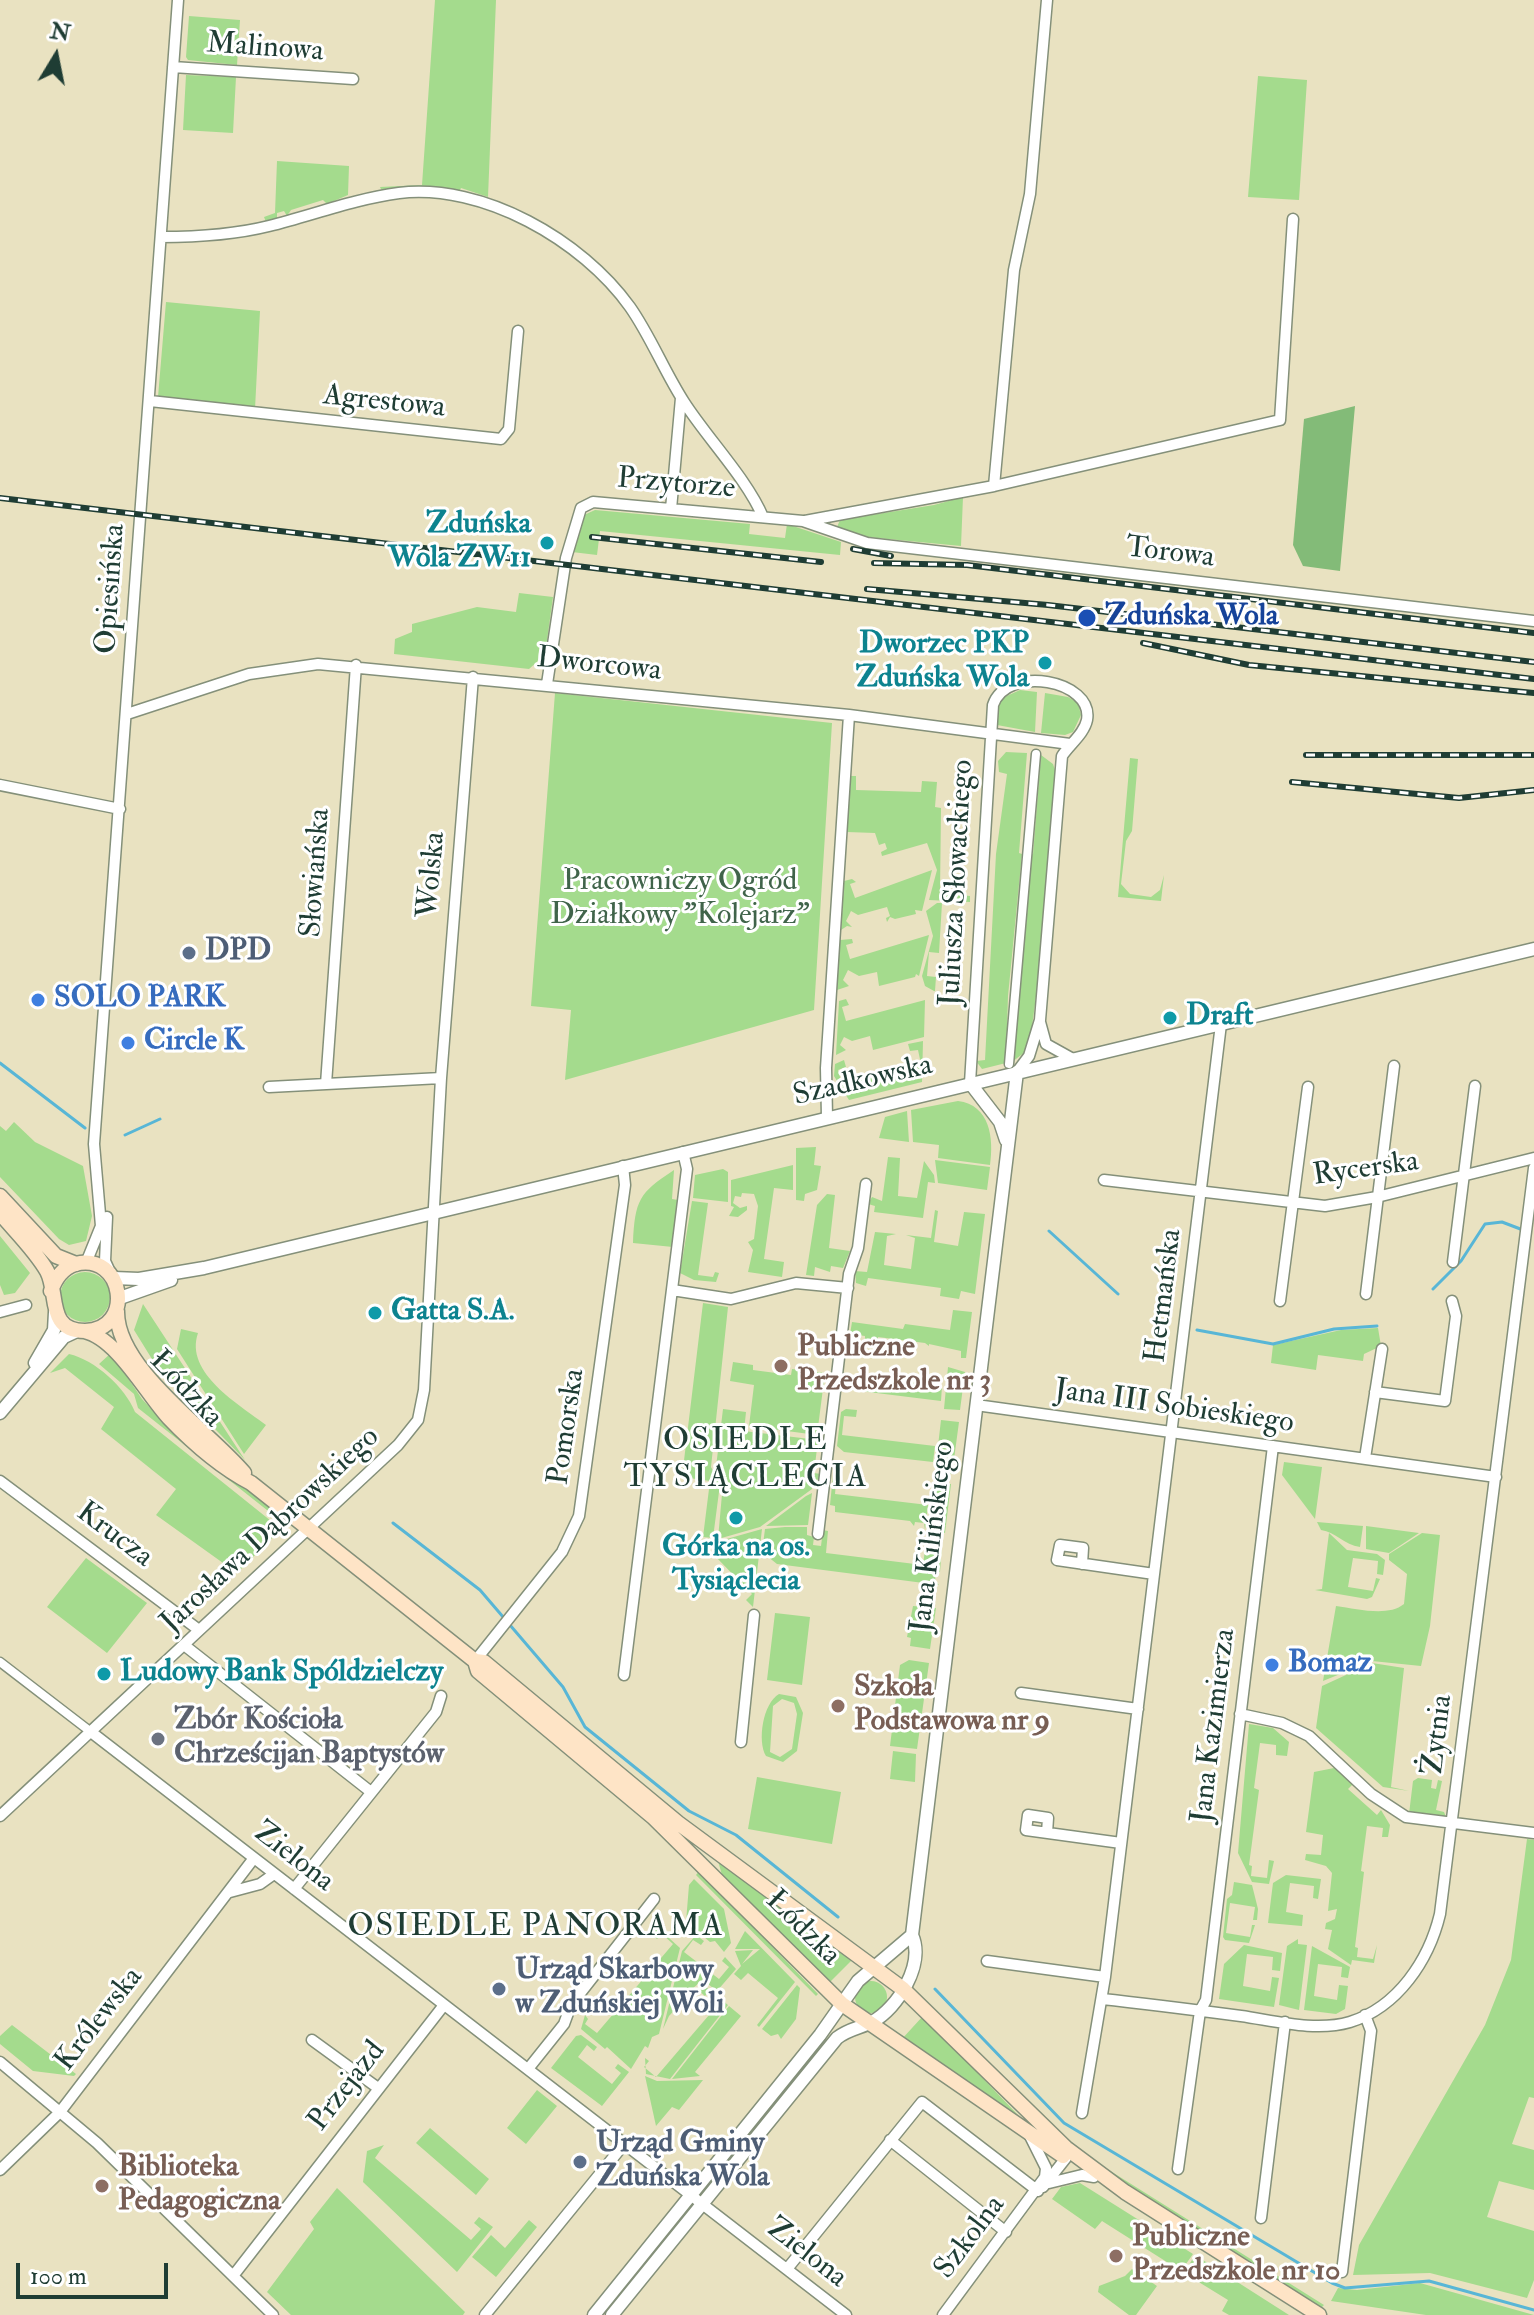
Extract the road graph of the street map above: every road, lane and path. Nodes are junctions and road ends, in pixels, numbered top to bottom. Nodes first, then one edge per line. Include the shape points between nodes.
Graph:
1 (178, 0) edge
2 (1047, 0) edge
3 (173, 67) junction
4 (353, 79) dead end
5 (1293, 219) dead end
6 (161, 237) junction
7 (518, 331) dead end
8 (681, 398) junction
9 (150, 401) junction
10 (994, 486) junction
11 (671, 509) junction
12 (763, 517) junction
13 (803, 521) junction
14 (1534, 621) edge
15 (356, 665) junction
16 (473, 677) junction
17 (547, 684) junction
18 (127, 714) junction
19 (849, 715) junction
20 (991, 733) junction
21 (1070, 744) junction
22 (1036, 754) dead end
23 (0, 785) edge
24 (120, 809) junction
25 (1534, 949) edge
26 (1040, 1020) junction
27 (1221, 1024) junction
28 (1073, 1059) junction
29 (1394, 1066) dead end
30 (1013, 1068) junction
31 (441, 1078) junction
32 (970, 1083) junction
33 (326, 1084) junction
34 (1475, 1086) dead end
35 (269, 1087) dead end
36 (1308, 1087) dead end
37 (827, 1117) junction
38 (1008, 1145) junction
39 (683, 1152) junction
40 (1534, 1158) edge
41 (623, 1166) junction
42 (1534, 1168) edge
43 (1463, 1177) junction
44 (1104, 1180) dead end
45 (96, 1181) junction
46 (866, 1184) dead end
47 (1202, 1193) junction
48 (0, 1196) edge
49 (1377, 1197) junction
50 (1293, 1202) junction
51 (0, 1213) edge
52 (432, 1213) junction
53 (1453, 1262) dead end
54 (81, 1264) junction
55 (204, 1268) junction
56 (112, 1276) junction
57 (848, 1288) junction
58 (672, 1290) junction
59 (51, 1291) junction
60 (1366, 1294) dead end
61 (1280, 1301) dead end
62 (1452, 1301) dead end
63 (118, 1304) junction
64 (26, 1305) dead end
65 (0, 1312) edge
66 (55, 1312) junction
67 (82, 1331) junction
68 (1382, 1349) dead end
69 (31, 1373) junction
70 (1375, 1392) junction
71 (976, 1405) junction
72 (0, 1413) edge
73 (1172, 1432) junction
74 (1273, 1446) junction
75 (1365, 1458) junction
76 (1496, 1477) junction
77 (0, 1481) edge
78 (251, 1483) junction
79 (308, 1528) junction
80 (818, 1534) dead end
81 (1082, 1564) dead end
82 (1154, 1574) junction
83 (754, 1615) dead end
84 (199, 1630) junction
85 (184, 1645) junction
86 (475, 1661) junction
87 (0, 1662) edge
88 (624, 1675) dead end
89 (1021, 1693) dead end
90 (441, 1696) dead end
91 (1138, 1709) junction
92 (1240, 1714) junction
93 (91, 1732) junction
94 (741, 1742) dead end
95 (371, 1792) junction
96 (0, 1816) edge
97 (1452, 1824) junction
98 (1047, 1833) dead end
99 (1534, 1833) edge
100 (1121, 1843) junction
101 (254, 1858) junction
102 (274, 1874) junction
103 (294, 1889) junction
104 (230, 1892) junction
105 (654, 1899) dead end
106 (912, 1935) junction
107 (987, 1961) dead end
108 (875, 1967) junction
109 (1105, 1977) junction
110 (903, 1989) junction
111 (1102, 1999) junction
112 (842, 2004) junction
113 (444, 2005) junction
114 (1200, 2011) junction
115 (1365, 2015) junction
116 (1285, 2022) junction
117 (866, 2024) junction
118 (312, 2040) dead end
119 (0, 2062) edge
120 (528, 2069) junction
121 (378, 2088) junction
122 (60, 2112) junction
123 (1082, 2113) dead end
124 (1028, 2132) junction
125 (890, 2140) junction
126 (625, 2143) junction
127 (1066, 2153) junction
128 (1178, 2169) dead end
129 (0, 2170) edge
130 (1094, 2177) junction
131 (1042, 2187) junction
132 (1125, 2192) junction
133 (691, 2195) junction
134 (702, 2204) junction
135 (1261, 2218) dead end
136 (1006, 2232) junction
137 (787, 2269) junction
138 (1342, 2272) dead end
139 (233, 2276) junction
140 (599, 2313) edge
141 (273, 2315) edge
142 (485, 2315) edge
143 (612, 2315) edge
144 (846, 2315) edge
145 (943, 2315) edge
146 (1319, 2315) edge

1 - 3 street, Opiesińska
2 - 10 street via 1030,194 1014,270
3 - 4 street, Malinowa
3 - 6 street, Opiesińska
5 - 10 street via 1280,420
6 - 8 street via 235,233 402,192 454,195 490,205 590,263 640,322
6 - 9 street, Opiesińska
7 - 9 street, Agrestowa via 509,429 501,439
8 - 11 street
8 - 12 street
9 - 18 street, Opiesińska
10 - 13 street
11 - 12 street, Przytorze
11 - 17 street, Przytorze via 593,502 581,508 566,558
12 - 13 street, Przytorze
13 - 14 street, Torowa via 867,543
15 - 16 street, Dworcowa
15 - 18 street, Dworcowa via 318,664 249,674
15 - 33 street, Słowiańska
16 - 17 street, Dworcowa
16 - 31 street, Wolska
17 - 19 street, Dworcowa
18 - 24 street, Opiesińska
19 - 20 street, Dworcowa
19 - 37 street
20 - 21 street, Dworcowa
20 - 21 street, Juliusza Słowackiego via 993,705 1000,692 1018,681 1042,683 1070,689 1083,700 1087,719
20 - 32 street, Juliusza Słowackiego
21 - 26 street via 1062,759
22 - 30 street
23 - 24 street
24 - 45 street, Opiesińska via 94,1144
25 - 27 street, Szadkowska
26 - 28 street via 1046,1044
26 - 30 street via 1029,1056
27 - 28 street, Szadkowska
27 - 47 street, Hetmańska
28 - 30 street, Szadkowska
29 - 49 street
30 - 32 street, Szadkowska
30 - 38 street, Jana Kilińskiego
31 - 33 street
31 - 52 street, Wolska
32 - 37 street, Szadkowska
32 - 38 street via 1000,1122
33 - 35 street
34 - 43 street
36 - 50 street
37 - 39 street, Szadkowska
38 - 71 street, Jana Kilińskiego
39 - 41 street, Szadkowska
39 - 58 street via 687,1169
40 - 43 street, Rycerska
41 - 52 street, Szadkowska
41 - 86 street, Pomorska via 625,1185 579,1516 562,1552
42 - 76 street, Żytnia
43 - 49 street, Rycerska
43 - 53 street
44 - 47 street, Rycerska
45 - 54 street, Opiesińska via 101,1226
45 - 56 street, Opiesińska via 107,1216 105,1261
46 - 57 street
47 - 50 street, Rycerska
47 - 73 street, Hetmańska
48 - 54 main road via 56,1256
49 - 50 street, Rycerska via 1325,1206
49 - 60 street
50 - 61 street
51 - 59 main road via 46,1271
52 - 55 street, Szadkowska
52 - 79 street, Jarosława Dąbrowskiego via 418,1420
54 - 56 main road
54 - 59 main road via 57,1278
55 - 56 street, Szadkowska via 139,1279
55 - 63 street, Szadkowska
56 - 63 main road
57 - 58 street via 796,1283 731,1299
57 - 80 street
58 - 88 street
59 - 66 main road
62 - 70 street via 1456,1316 1445,1401
63 - 67 main road via 105,1325
63 - 78 main road, Łódzka via 118,1327 150,1378
64 - 65 street
66 - 67 main road via 66,1325
66 - 69 street via 54,1330
67 - 69 street via 64,1337
67 - 78 main road, Łódzka via 108,1342 188,1436
68 - 70 street
69 - 72 street
70 - 75 street
71 - 73 street, Jana III Sobieskiego
71 - 106 street, Jana Kilińskiego
73 - 74 street, Jana III Sobieskiego
73 - 82 street, Hetmańska
74 - 75 street, Jana III Sobieskiego
74 - 92 street, Jana Kazimierza
75 - 76 street, Jana III Sobieskiego
76 - 97 street, Żytnia
77 - 84 street, Krucza
78 - 79 main road, Łódzka
79 - 84 street, Jarosława Dąbrowskiego
79 - 86 main road, Łódzka
81 - 82 street
82 - 91 street, Hetmańska
83 - 94 street
84 - 85 street, Jarosława Dąbrowskiego
85 - 93 street, Jarosława Dąbrowskiego
85 - 95 street
86 - 108 main road, Łódzka via 484,1662 667,1813
86 - 112 main road, Łódzka via 478,1671 672,1834
87 - 93 street
89 - 91 street
90 - 95 street via 436,1712
91 - 100 street, Hetmańska
92 - 97 street via 1282,1723 1309,1736 1398,1813
92 - 114 street, Jana Kazimierza
93 - 96 street, Jarosława Dąbrowskiego
93 - 101 street, Zielona
95 - 103 street
97 - 99 street
97 - 115 street, Żytnia via 1432,1941 1407,1982
98 - 100 street
100 - 109 street, Hetmańska
101 - 102 street, Zielona
101 - 104 street, Królewska
102 - 103 street, Zielona
102 - 104 street
103 - 113 street, Zielona
104 - 122 street, Królewska
105 - 120 street
106 - 108 street
106 - 110 street, Jana Kilińskiego via 916,1954
107 - 109 street
108 - 110 main road, Łódzka
108 - 112 street
109 - 111 street, Hetmańska
110 - 117 street, Jana Kilińskiego via 882,2015
110 - 127 main road, Łódzka
111 - 114 street, Żytnia
111 - 123 street, Hetmańska
112 - 117 main road, Łódzka
112 - 133 street
113 - 120 street, Zielona
113 - 121 street, Przejazd
114 - 116 street, Żytnia
114 - 128 street, Jana Kazimierza
115 - 116 street, Żytnia via 1337,2025
115 - 138 street via 1371,2031
116 - 135 street
117 - 124 main road, Łódzka
117 - 134 street, Jana Kilińskiego via 837,2038
118 - 121 street
119 - 122 street
120 - 126 street, Zielona
121 - 139 street, Przejazd
122 - 129 street, Królewska
122 - 139 street
124 - 127 main road, Łódzka
124 - 131 street, Szkolna via 1046,2168
125 - 131 street via 918,2105 927,2103
125 - 136 street
125 - 137 street
126 - 133 street, Zielona
126 - 142 street
127 - 130 main road, Łódzka
127 - 131 street, Szkolna
127 - 132 main road, Łódzka
130 - 131 street, Szkolna via 1082,2175
130 - 132 main road, Łódzka
131 - 136 street, Szkolna
132 - 146 main road, Łódzka
133 - 134 street, Zielona
133 - 140 street
134 - 137 street, Zielona
134 - 143 street, Jana Kilińskiego
136 - 145 street, Szkolna
137 - 144 street, Zielona
139 - 141 street

